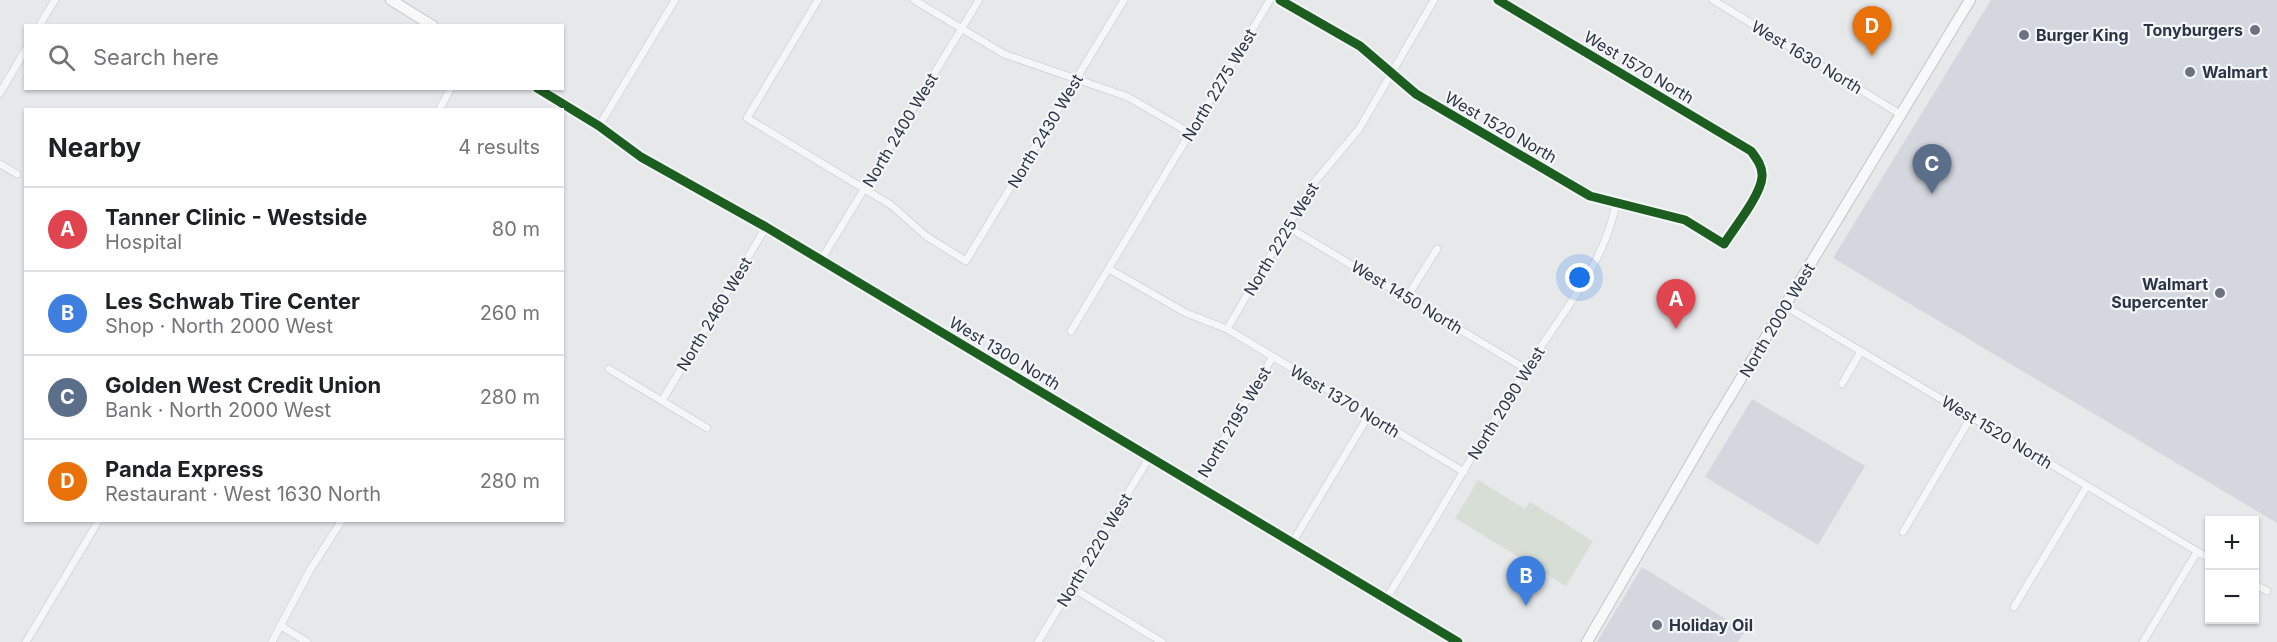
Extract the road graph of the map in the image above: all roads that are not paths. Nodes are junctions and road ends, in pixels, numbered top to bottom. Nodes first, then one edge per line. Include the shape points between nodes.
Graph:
1 (55, 0) edge
2 (391, 0) edge
3 (675, 0) edge
4 (818, 0) edge
5 (914, 0) edge
6 (979, 0) edge
7 (1124, 0) edge
8 (1270, 0) edge
9 (1280, 0) edge
10 (1434, 0) edge
11 (1498, 0) edge
12 (1713, 0) edge
13 (1970, 0) edge
14 (40, 24) edge
15 (430, 24) edge
16 (962, 29) junction
17 (24, 52) edge
18 (1391, 75) junction
19 (1077, 78) junction
20 (450, 90) edge
21 (540, 90) edge
22 (0, 93) edge
23 (440, 108) edge
24 (1900, 114) junction
25 (600, 126) junction
26 (1190, 133) junction
27 (0, 164) edge
28 (17, 174) dead end
29 (864, 190) junction
30 (1616, 204) junction
31 (1288, 226) junction
32 (766, 227) junction
33 (1724, 244) joint
34 (1437, 249) dead end
35 (821, 260) junction
36 (1109, 269) junction
37 (1407, 297) junction
38 (1785, 306) junction
39 (1227, 329) junction
40 (1071, 331) dead end
41 (1862, 351) junction
42 (1272, 358) junction
43 (609, 369) dead end
44 (1526, 369) junction
45 (1842, 384) dead end
46 (662, 401) junction
47 (1369, 415) junction
48 (1971, 417) junction
49 (707, 428) dead end
50 (1149, 458) junction
51 (1464, 472) junction
52 (1196, 486) junction
53 (2087, 486) junction
54 (98, 522) edge
55 (341, 522) edge
56 (1903, 532) dead end
57 (1292, 543) junction
58 (2197, 552) junction
59 (2205, 556) edge
60 (1071, 587) junction
61 (2259, 587) edge
62 (2267, 591) dead end
63 (1386, 599) junction
64 (2014, 607) dead end
65 (281, 626) junction
66 (26, 642) edge
67 (272, 642) edge
68 (307, 642) edge
69 (1038, 642) edge
70 (1162, 642) edge
71 (1458, 642) edge
72 (1587, 642) edge
73 (2143, 642) edge

1 - 14 street
2 - 15 street
3 - 25 street
4 - 29 street via 747,118
5 - 16 street
6 - 16 street, North 2400 West
7 - 19 street, North 2430 West
8 - 26 street, North 2275 West
9 - 18 street, West 1520 North via 1360,46
10 - 18 street, North 2225 West
11 - 33 street, West 1570 North via 1751,151 1760,164 1762,179
12 - 24 street, West 1630 North
13 - 24 street, North 2000 West
16 - 19 street via 1024,63
16 - 29 street, North 2400 West
17 - 22 street
18 - 30 street, West 1520 North via 1416,94 1590,196
18 - 31 street, North 2225 West via 1359,129 1312,186
19 - 26 street via 1128,97
19 - 29 street, North 2430 West via 966,261 926,236 891,205
20 - 23 street
21 - 25 street, West 1300 North
24 - 38 street, North 2000 West
25 - 32 street, West 1300 North via 640,157
26 - 36 street, North 2275 West
27 - 28 street
29 - 35 street, North 2400 West
30 - 33 street, West 1520 North via 1685,220
30 - 44 street, North 2090 West via 1611,231 1600,257
31 - 37 street, West 1450 North
31 - 39 street, North 2225 West
32 - 35 street, West 1300 North
32 - 46 street, North 2460 West
34 - 37 street
35 - 50 street, West 1300 North
36 - 39 street, West 1370 North via 1186,313
36 - 40 street, North 2275 West
37 - 44 street, West 1450 North
38 - 41 street, West 1520 North
38 - 72 street, North 2000 West
39 - 42 street, West 1370 North
41 - 45 street
41 - 48 street, West 1520 North
42 - 47 street, West 1370 North
42 - 52 street, North 2195 West
43 - 46 street
44 - 51 street, North 2090 West
46 - 49 street
47 - 51 street, West 1370 North
47 - 57 street
48 - 53 street, West 1520 North
48 - 56 street
50 - 52 street, West 1300 North
50 - 60 street, North 2220 West
51 - 63 street, North 2090 West
52 - 57 street, West 1300 North
53 - 58 street, West 1520 North
53 - 64 street
54 - 66 street
55 - 65 street
57 - 63 street, West 1300 North
58 - 59 street, West 1520 North
58 - 73 street
60 - 69 street, North 2220 West
60 - 70 street
61 - 62 street
63 - 71 street, West 1300 North
65 - 67 street
65 - 68 street

